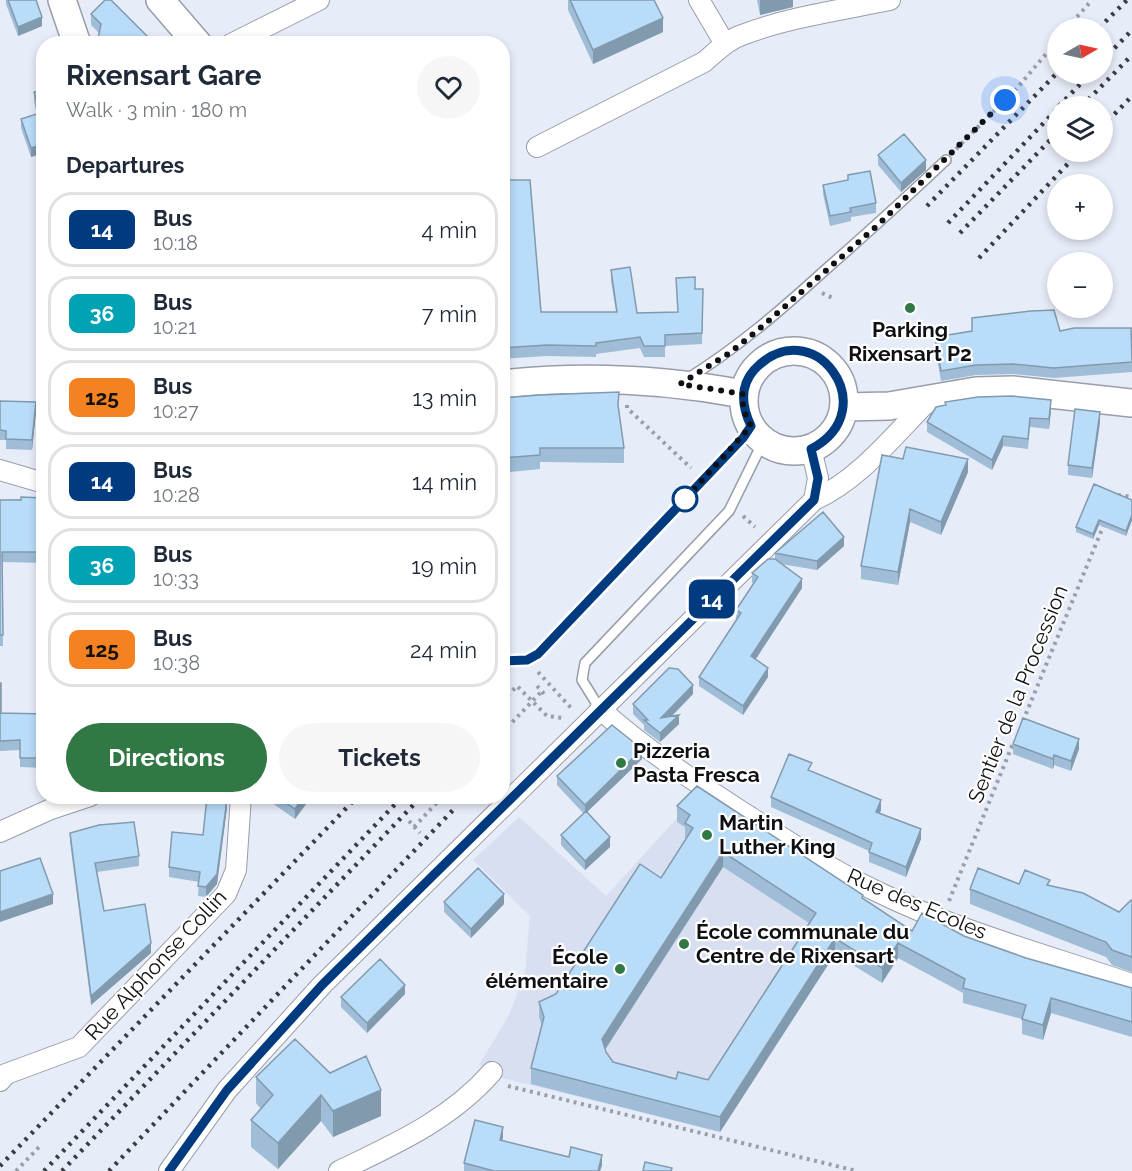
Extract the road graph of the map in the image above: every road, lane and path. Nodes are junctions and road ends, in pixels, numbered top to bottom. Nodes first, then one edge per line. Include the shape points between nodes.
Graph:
1 (62, 0) edge
2 (160, 0) edge
3 (319, 0) edge
4 (699, 0) edge
5 (890, 0) edge
6 (1092, 0) edge
7 (1076, 18) edge
8 (74, 36) edge
9 (191, 36) edge
10 (247, 36) edge
11 (725, 44) junction
12 (1047, 53) edge
13 (537, 147) dead end
14 (946, 160) joint
15 (821, 292) dead end
16 (835, 299) dead end
17 (510, 383) edge
18 (680, 384) junction
19 (743, 394) junction
20 (627, 397) dead end
21 (929, 400) junction
22 (1132, 403) edge
23 (844, 407) junction
24 (760, 434) junction
25 (811, 449) junction
26 (0, 470) edge
27 (697, 473) dead end
28 (36, 481) edge
29 (1116, 495) edge
30 (1132, 497) edge
31 (814, 500) junction
32 (740, 513) dead end
33 (1107, 517) edge
34 (761, 534) dead end
35 (527, 660) junction
36 (510, 661) edge
37 (537, 686) dead end
38 (542, 692) junction
39 (510, 693) edge
40 (547, 697) dead end
41 (600, 709) junction
42 (1022, 723) edge
43 (569, 724) dead end
44 (510, 725) edge
45 (1017, 734) edge
46 (510, 798) edge
47 (66, 804) edge
48 (240, 804) edge
49 (436, 804) edge
50 (504, 804) edge
51 (409, 821) dead end
52 (414, 827) junction
53 (0, 832) edge
54 (420, 833) dead end
55 (942, 919) junction
56 (1132, 984) edge
57 (488, 1076) joint
58 (0, 1081) edge
59 (39, 1146) dead end
60 (16, 1171) edge
61 (169, 1171) edge
62 (339, 1171) edge
63 (857, 1171) edge

1 - 8 street
2 - 9 street
3 - 10 street
4 - 11 street
5 - 11 street via 741,35
6 - 7 path
11 - 13 street via 704,62
12 - 14 path
14 - 18 lane via 758,330
15 - 16 path
17 - 18 street via 593,378
18 - 19 street
19 - 23 street via 749,376 762,361 778,352 795,350 813,354 829,364 840,386
19 - 24 street via 743,409
20 - 27 path via 627,408
21 - 22 street via 976,391 1013,390
21 - 23 street
21 - 31 street via 853,475
23 - 25 street via 834,430
24 - 25 street via 780,448
24 - 35 lane via 743,438 538,654
24 - 41 lane via 759,450 729,511 585,663 582,680
25 - 31 street via 818,478
26 - 28 street
29 - 30 path
31 - 41 street
32 - 34 path
33 - 42 path, Sentier de la Procession
35 - 36 lane
35 - 41 path via 578,714
37 - 38 path
38 - 40 path
38 - 44 path
39 - 43 path via 517,686 547,716 562,716
41 - 46 street
41 - 55 street, Rue des Ecoles via 657,756 807,854 876,891
45 - 55 path, Sentier de la Procession
47 - 53 street
48 - 58 street, Rue Alphonse Collin via 236,870 226,894 79,1047 6,1074
49 - 52 path
50 - 61 street via 322,985 227,1090
51 - 52 path
52 - 54 path
55 - 56 street, Rue des Ecoles
57 - 62 street via 457,1107 423,1130
57 - 63 path
59 - 60 path

